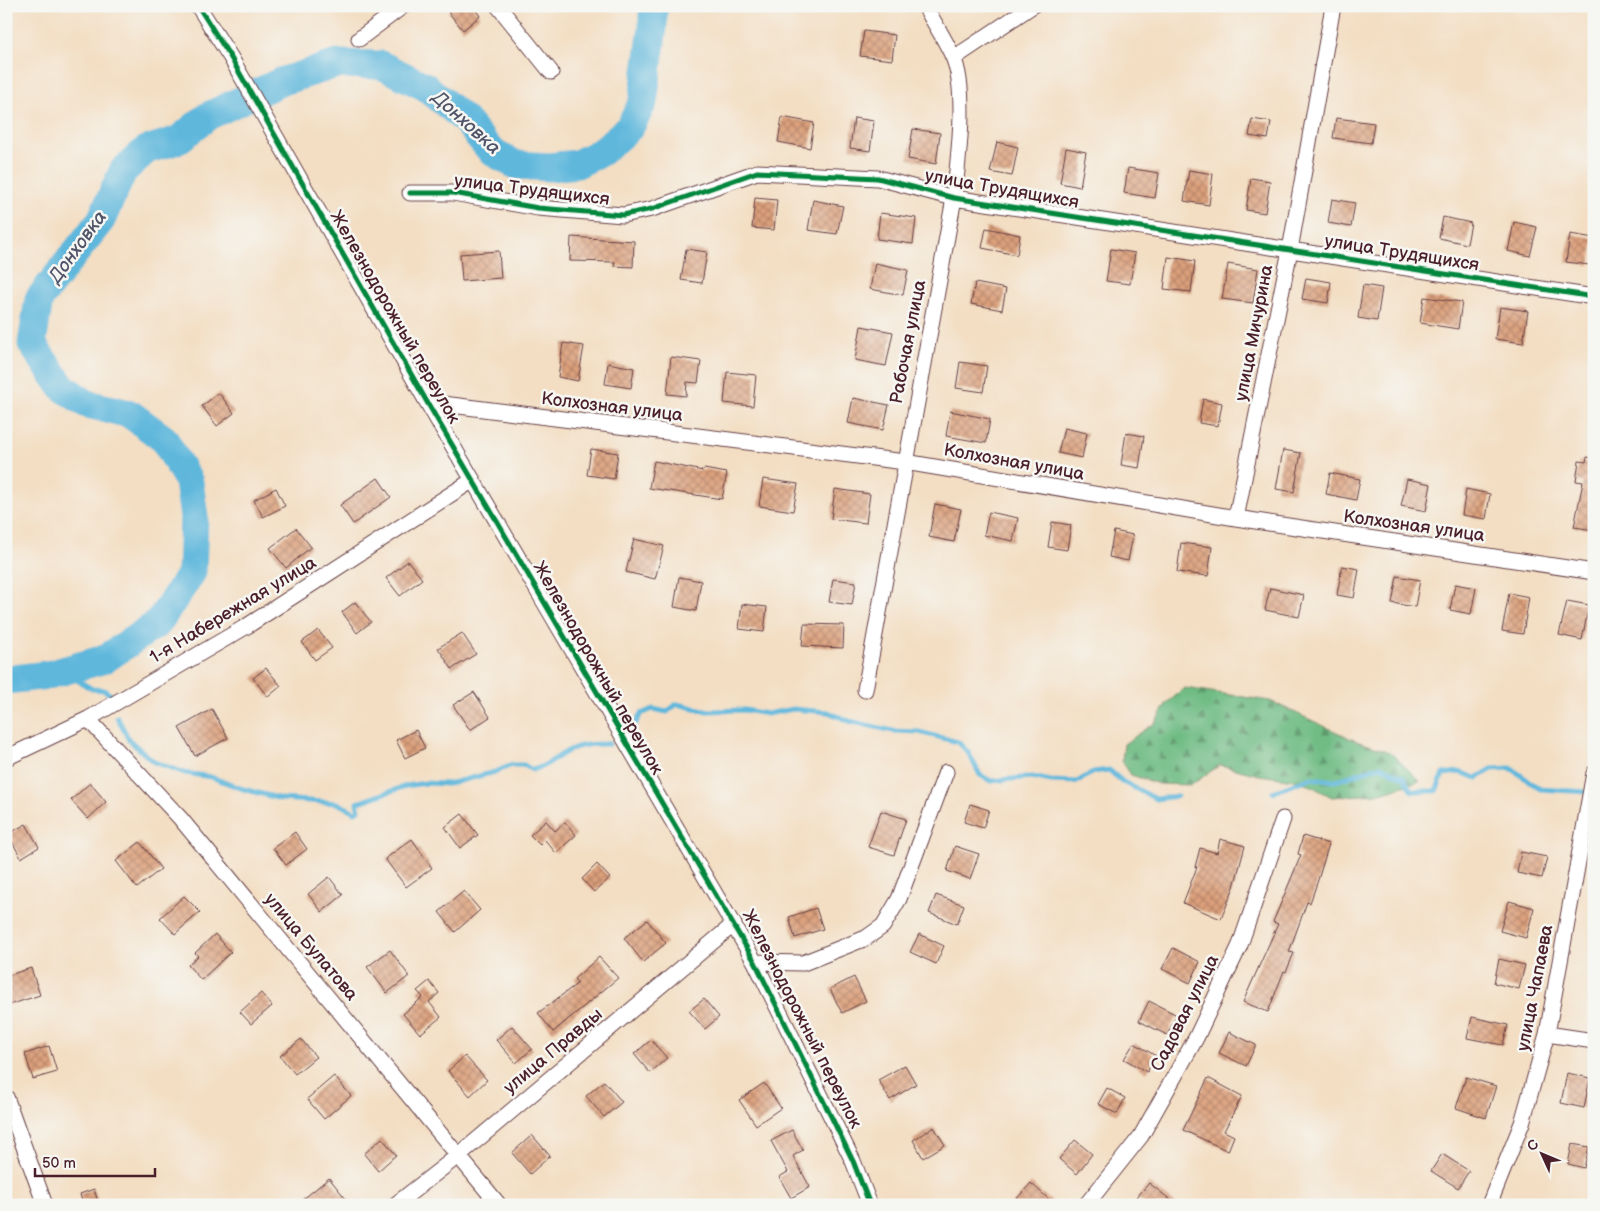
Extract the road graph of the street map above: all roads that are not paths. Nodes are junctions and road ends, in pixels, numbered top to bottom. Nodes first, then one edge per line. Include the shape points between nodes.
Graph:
1 (198, 6) edge
2 (403, 6) edge
3 (498, 6) edge
4 (925, 6) edge
5 (1032, 6) edge
6 (1333, 6) edge
7 (359, 39) dead end
8 (954, 58) junction
9 (551, 72) dead end
10 (410, 193) dead end
11 (954, 198) junction
12 (1290, 250) junction
13 (1594, 297) edge
14 (427, 402) junction
15 (905, 462) junction
16 (473, 480) junction
17 (1236, 518) junction
18 (1594, 572) edge
19 (865, 690) dead end
20 (88, 719) junction
21 (6, 758) edge
22 (946, 772) dead end
23 (1594, 773) edge
24 (1283, 818) dead end
25 (734, 924) junction
26 (755, 962) junction
27 (1547, 1034) junction
28 (1594, 1041) edge
29 (6, 1097) edge
30 (459, 1155) junction
31 (45, 1205) edge
32 (395, 1205) edge
33 (499, 1205) edge
34 (870, 1205) edge
35 (1086, 1205) edge
36 (1489, 1205) edge

1 - 14 street, Железнодорожный переулок via 232,58
2 - 7 street
3 - 9 street
4 - 8 street, Рабочая улица
5 - 8 street
6 - 12 street, улица Мичурина
8 - 11 street, Рабочая улица via 960,94 961,137
10 - 11 street, улица Трудящихся via 453,193 538,208 623,215 652,209 757,172 878,178
11 - 12 street, улица Трудящихся
11 - 15 street, Рабочая улица
12 - 13 street, улица Трудящихся
12 - 17 street, улица Мичурина
14 - 15 street, Колхозная улица
14 - 16 street, Железнодорожный переулок
15 - 17 street, Колхозная улица
15 - 19 street, Рабочая улица
16 - 20 street, 1-я Набережная улица via 247,626
16 - 25 street, Железнодорожный переулок
17 - 18 street, Колхозная улица
20 - 21 street, 1-я Набережная улица
20 - 30 street, улица Булатова via 180,818
22 - 26 street via 899,898 883,926 866,938 803,963
23 - 27 street, улица Чапаева
24 - 35 street, Садовая улица via 1240,945 1196,1038 1141,1136
25 - 26 street, Железнодорожный переулок
25 - 30 street, улица Правды
26 - 34 street, Железнодорожный переулок via 853,1161
27 - 28 street
27 - 36 street, улица Чапаева via 1522,1123
29 - 31 street
30 - 32 street, улица Правды
30 - 33 street, улица Булатова

